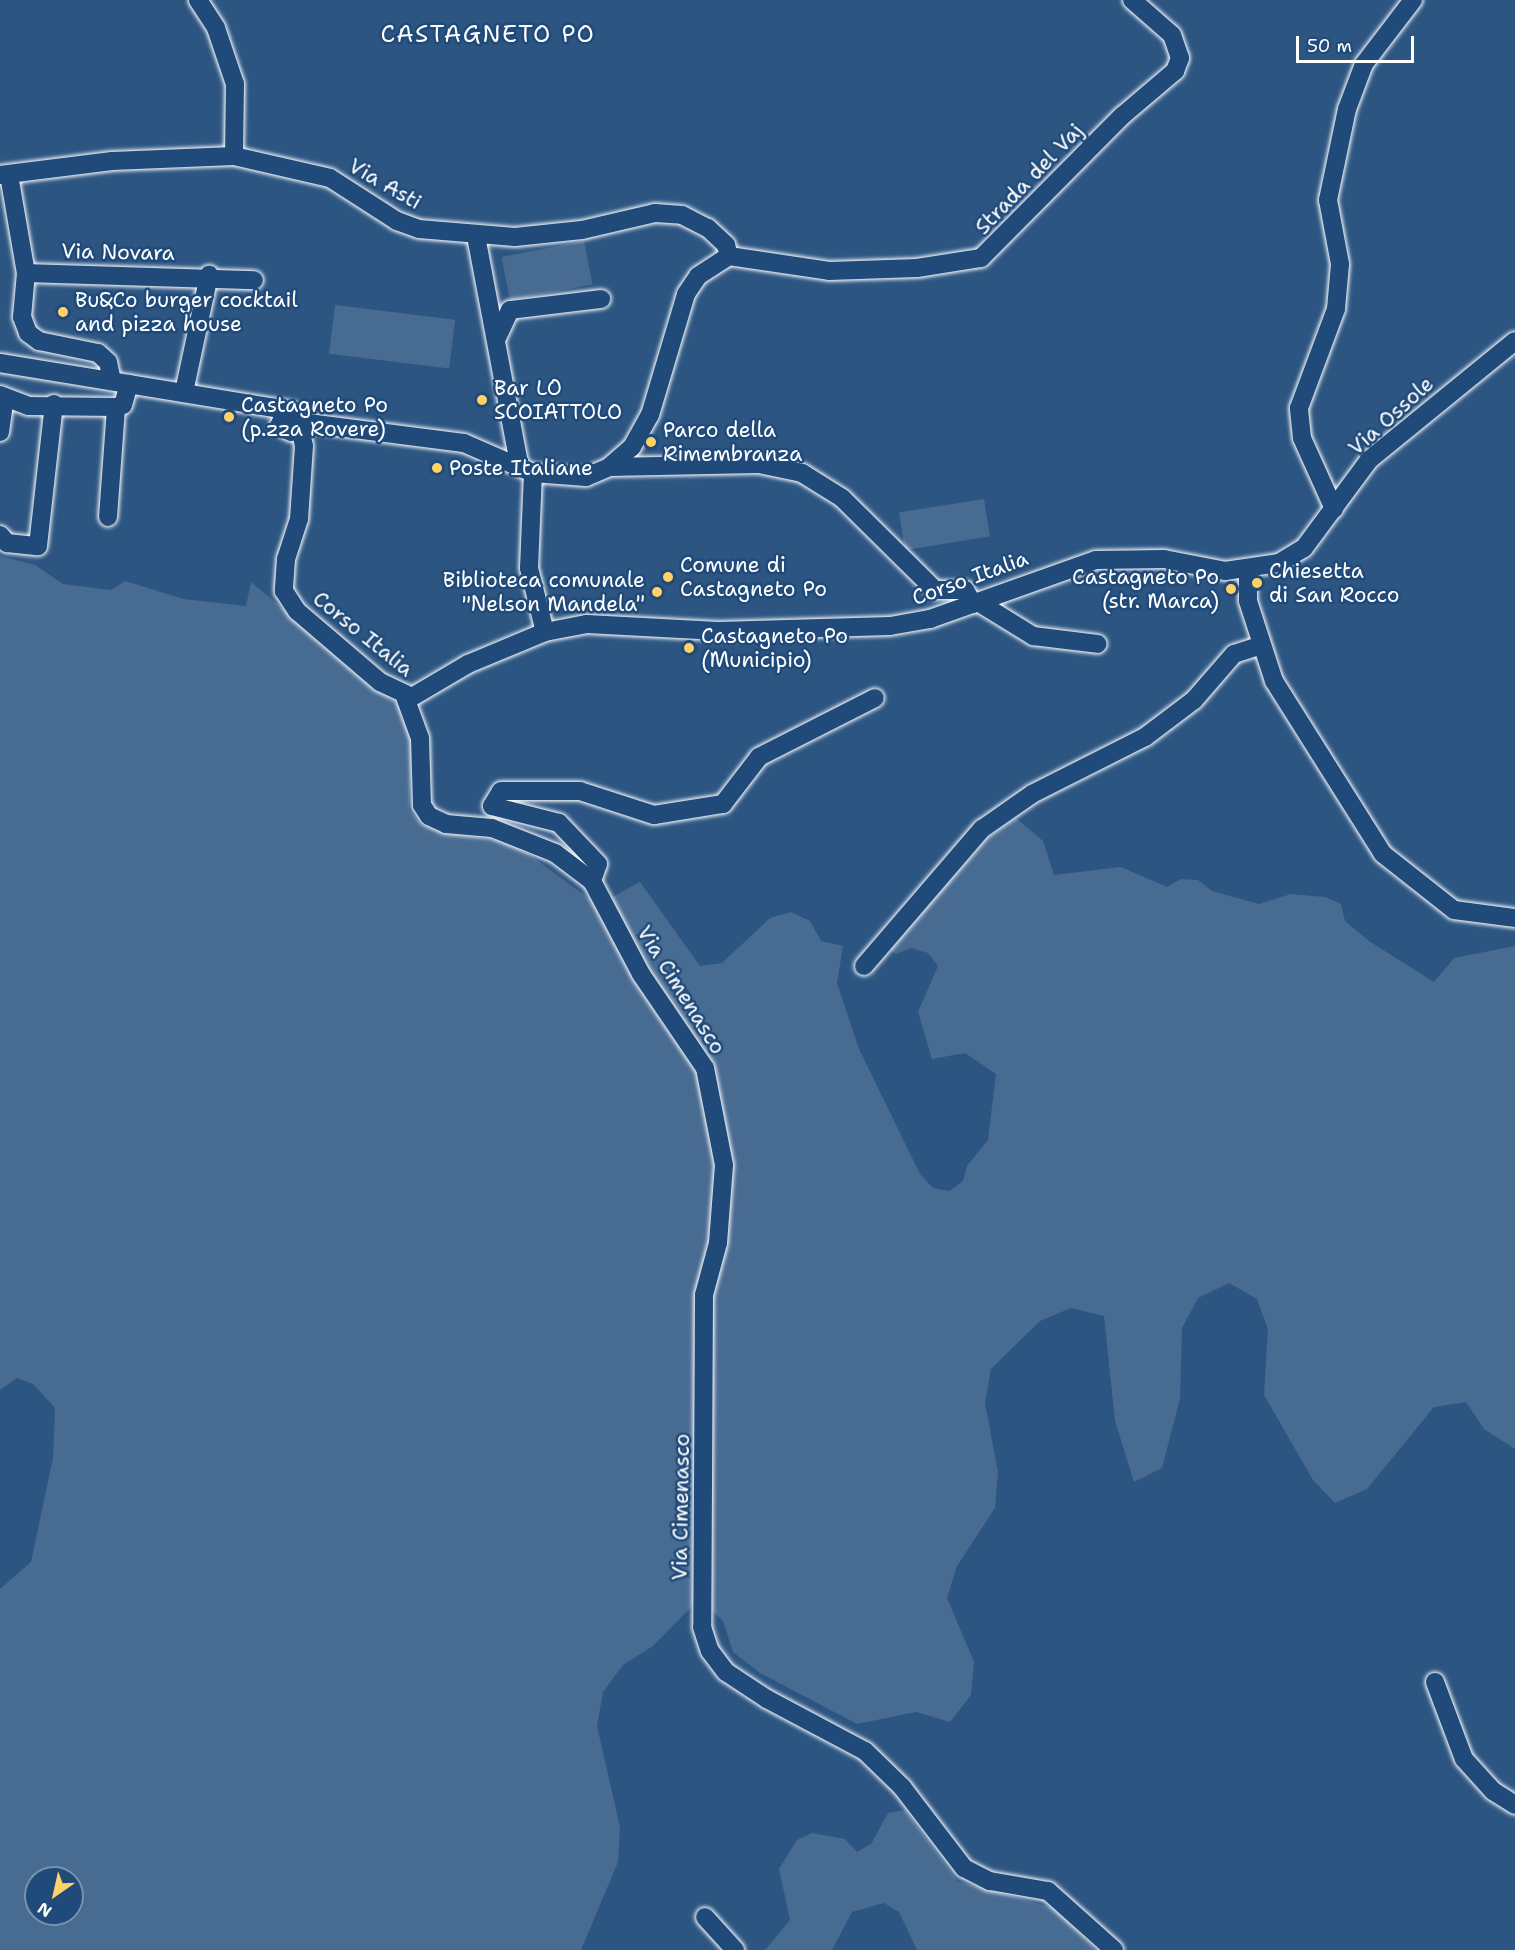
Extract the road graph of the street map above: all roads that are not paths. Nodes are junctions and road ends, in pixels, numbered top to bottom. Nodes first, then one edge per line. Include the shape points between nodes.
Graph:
1 (198, 0) edge
2 (1132, 0) edge
3 (1413, 0) edge
4 (234, 156) junction
5 (4, 175) edge
6 (477, 236) junction
7 (729, 256) junction
8 (26, 273) junction
9 (209, 275) junction
10 (254, 280) dead end
11 (601, 299) dead end
12 (496, 340) junction
13 (1515, 341) edge
14 (0, 363) edge
15 (121, 383) junction
16 (184, 392) junction
17 (2, 396) edge
18 (54, 404) junction
19 (116, 407) junction
20 (290, 423) junction
21 (0, 432) edge
22 (519, 463) junction
23 (609, 467) junction
24 (534, 474) junction
25 (1335, 509) junction
26 (108, 517) dead end
27 (0, 535) edge
28 (1248, 571) junction
29 (975, 603) junction
30 (545, 632) junction
31 (1098, 644) dead end
32 (1259, 646) junction
33 (405, 697) junction
34 (875, 698) dead end
35 (592, 881) junction
36 (1515, 918) edge
37 (864, 966) dead end
38 (1434, 1682) dead end
39 (1515, 1805) edge
40 (705, 1917) dead end
41 (735, 1950) edge
42 (1114, 1950) edge

1 - 4 street via 216,28 235,84
2 - 7 street, Strada del Vaj via 1172,35 1180,58 1175,71 1122,116 981,258 917,268 829,271
3 - 25 street via 1364,64 1347,109 1328,200 1340,264 1336,309 1299,408 1302,438
4 - 5 street, Via Asti via 112,161
4 - 6 street, Via Asti via 330,178 404,225
5 - 8 street
6 - 7 street, Via Asti via 582,230 656,213 682,215 708,228 726,245
6 - 12 street
7 - 23 street via 698,276 686,294 650,415 632,447
8 - 9 street, Via Novara
8 - 15 street via 22,317 28,333 39,341 98,353
9 - 10 street, Via Novara
9 - 16 street
11 - 12 street via 510,310
12 - 22 street
13 - 25 street, Via Ossole via 1369,460
14 - 15 street
15 - 16 street
15 - 19 street via 123,405
16 - 20 street via 246,405
17 - 18 street via 28,406
17 - 21 street
18 - 19 street
18 - 27 street via 38,546 8,543
19 - 26 street
20 - 22 street via 464,443
20 - 33 street, Corso Italia via 300,459 299,519 286,559 284,591 297,611
22 - 24 street
23 - 24 street via 586,477
23 - 29 street via 759,464 802,473 842,498 935,590 965,590
24 - 30 street via 529,568
25 - 28 street, Via Ossole via 1304,548 1280,563
28 - 29 street, Corso Italia via 1164,559 1096,560
28 - 32 street via 1248,601
29 - 30 street, Corso Italia via 890,626 718,631 618,622
29 - 31 street via 1033,636
30 - 33 street, Corso Italia
32 - 36 street via 1283,700 1325,755 1383,854 1454,910
32 - 37 street via 1234,654 1194,700 1145,737 1032,794 982,829
33 - 35 street via 420,738 422,805 429,816 446,824 492,828 534,845
34 - 35 street, Via Cimenasco via 759,757 723,804 654,815 580,791 501,791 492,806 559,823 598,864
35 - 42 street, Via Cimenasco via 641,974 705,1068 724,1165 718,1243 704,1295 702,1627 710,1651 726,1672 767,1699 865,1751 902,1786 964,1868 990,1881 1048,1890
38 - 39 street via 1464,1759 1494,1791
40 - 41 street

